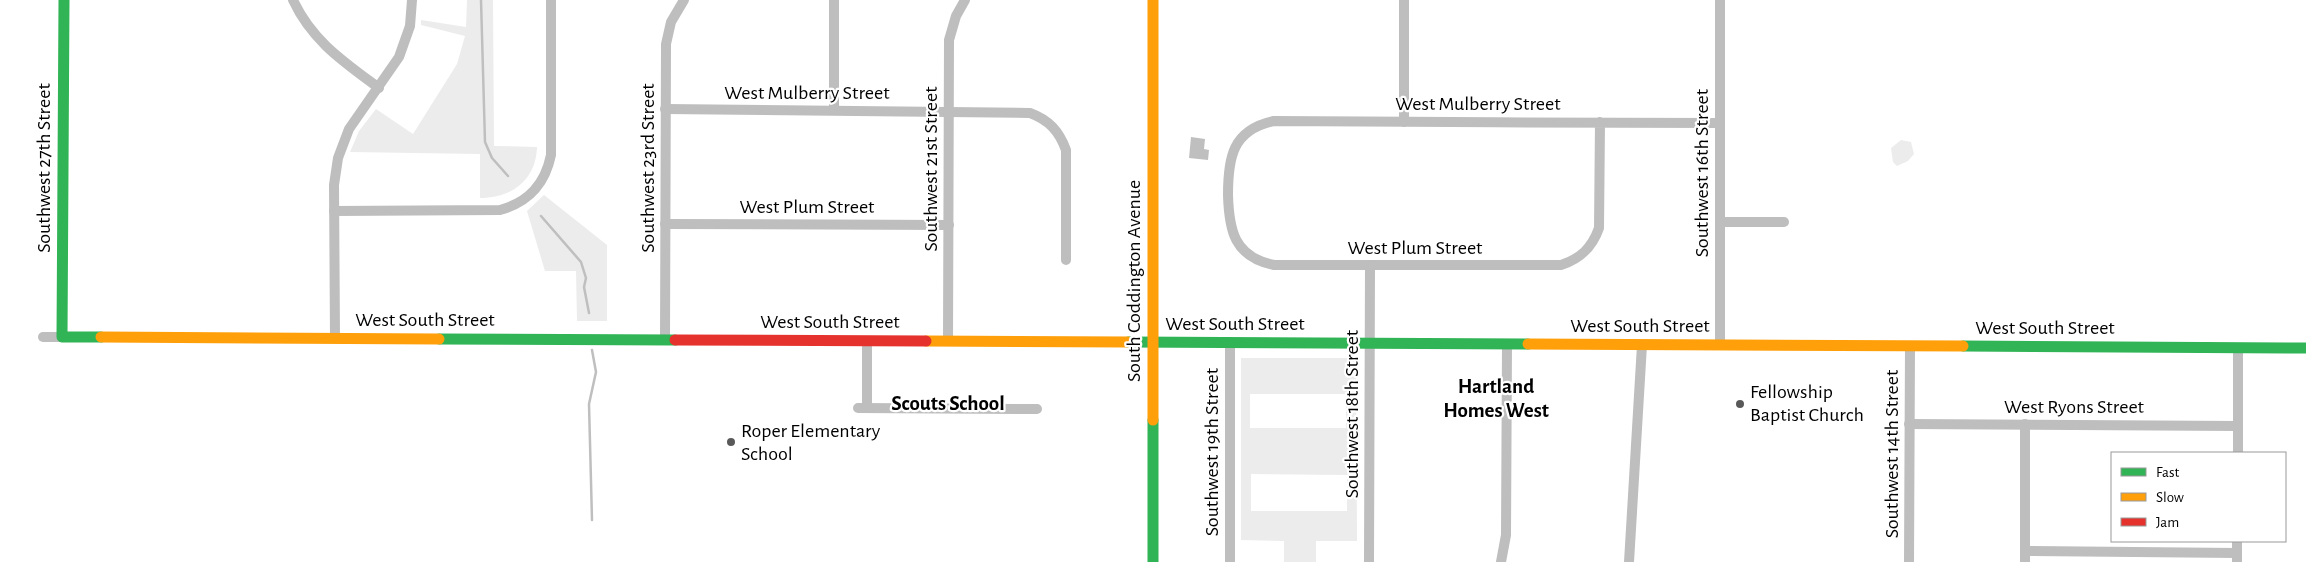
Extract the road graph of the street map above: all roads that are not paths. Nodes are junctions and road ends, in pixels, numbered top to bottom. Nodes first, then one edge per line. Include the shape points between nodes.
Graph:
1 (64, 0) edge
2 (294, 0) edge
3 (412, 0) edge
4 (551, 0) edge
5 (684, 0) edge
6 (834, 0) edge
7 (965, 0) edge
8 (1153, 0) edge
9 (1404, 0) edge
10 (1720, 0) edge
11 (379, 88) junction
12 (665, 109) junction
13 (834, 110) junction
14 (949, 111) junction
15 (1404, 122) junction
16 (1600, 122) junction
17 (1719, 123) junction
18 (334, 212) junction
19 (1720, 222) junction
20 (1784, 222) dead end
21 (665, 224) junction
22 (948, 225) junction
23 (1248, 254) joint
24 (1066, 260) dead end
25 (1370, 265) junction
26 (43, 337) dead end
27 (62, 337) junction
28 (335, 338) junction
29 (665, 340) junction
30 (867, 341) junction
31 (948, 341) junction
32 (1153, 342) junction
33 (1230, 342) junction
34 (1369, 343) junction
35 (1506, 344) junction
36 (1642, 345) junction
37 (1720, 345) junction
38 (1910, 346) junction
39 (2238, 348) junction
40 (2306, 348) edge
41 (1037, 409) dead end
42 (1909, 424) junction
43 (2025, 424) junction
44 (2238, 426) junction
45 (2238, 452) edge
46 (2237, 542) edge
47 (2025, 557) edge
48 (2237, 557) edge
49 (1153, 562) edge
50 (1230, 562) edge
51 (1369, 562) edge
52 (1501, 562) edge
53 (1629, 562) edge
54 (1909, 562) edge

1 - 27 street, Southwest 27th Street
2 - 11 street via 322,44
3 - 11 street via 406,42
4 - 18 street via 551,155 544,178 532,193 512,206 490,211
5 - 12 street, Southwest 23rd Street via 671,22 667,38
6 - 13 street
7 - 14 street, Southwest 21st Street via 949,40
8 - 32 street, South Coddington Avenue
9 - 15 street
10 - 17 street, Southwest 16th Street
11 - 18 street via 343,142 335,174
12 - 13 street, West Mulberry Street
12 - 21 street, Southwest 23rd Street
13 - 14 street, West Mulberry Street
14 - 22 street, Southwest 21st Street
14 - 24 street, West Mulberry Street via 1022,111 1051,121 1066,150
15 - 16 street, West Mulberry Street
15 - 23 street, West Mulberry Street via 1274,121 1255,127 1241,138 1228,168 1229,218 1234,237
16 - 17 street, West Mulberry Street
16 - 25 street, West Plum Street via 1601,221 1595,239 1582,255 1571,262 1549,266
17 - 19 street, Southwest 16th Street
18 - 28 street
19 - 20 street
19 - 37 street, Southwest 16th Street
21 - 22 street, West Plum Street
21 - 29 street, Southwest 23rd Street
22 - 31 street, Southwest 21st Street
23 - 25 street, West Plum Street via 1274,265
25 - 34 street, Southwest 18th Street
26 - 27 street, West South Street
27 - 28 street, West South Street
28 - 29 street, West South Street
29 - 30 street, West South Street
30 - 31 street, West South Street
30 - 41 street via 863,408
31 - 32 street, West South Street
32 - 33 street, West South Street
32 - 49 street, South Coddington Avenue
33 - 34 street, West South Street
33 - 50 street, Southwest 19th Street
34 - 35 street, West South Street
34 - 51 street, Southwest 18th Street
35 - 36 street, West South Street
35 - 52 street via 1506,535
36 - 37 street, West South Street
36 - 53 street
37 - 38 street, West South Street
38 - 39 street, West South Street
38 - 42 street, Southwest 14th Street
39 - 40 street, West South Street
39 - 44 street
42 - 43 street, West Ryons Street
42 - 54 street, Southwest 14th Street
43 - 44 street, West Ryons Street
43 - 47 street
44 - 45 street
46 - 48 street
47 - 48 street

